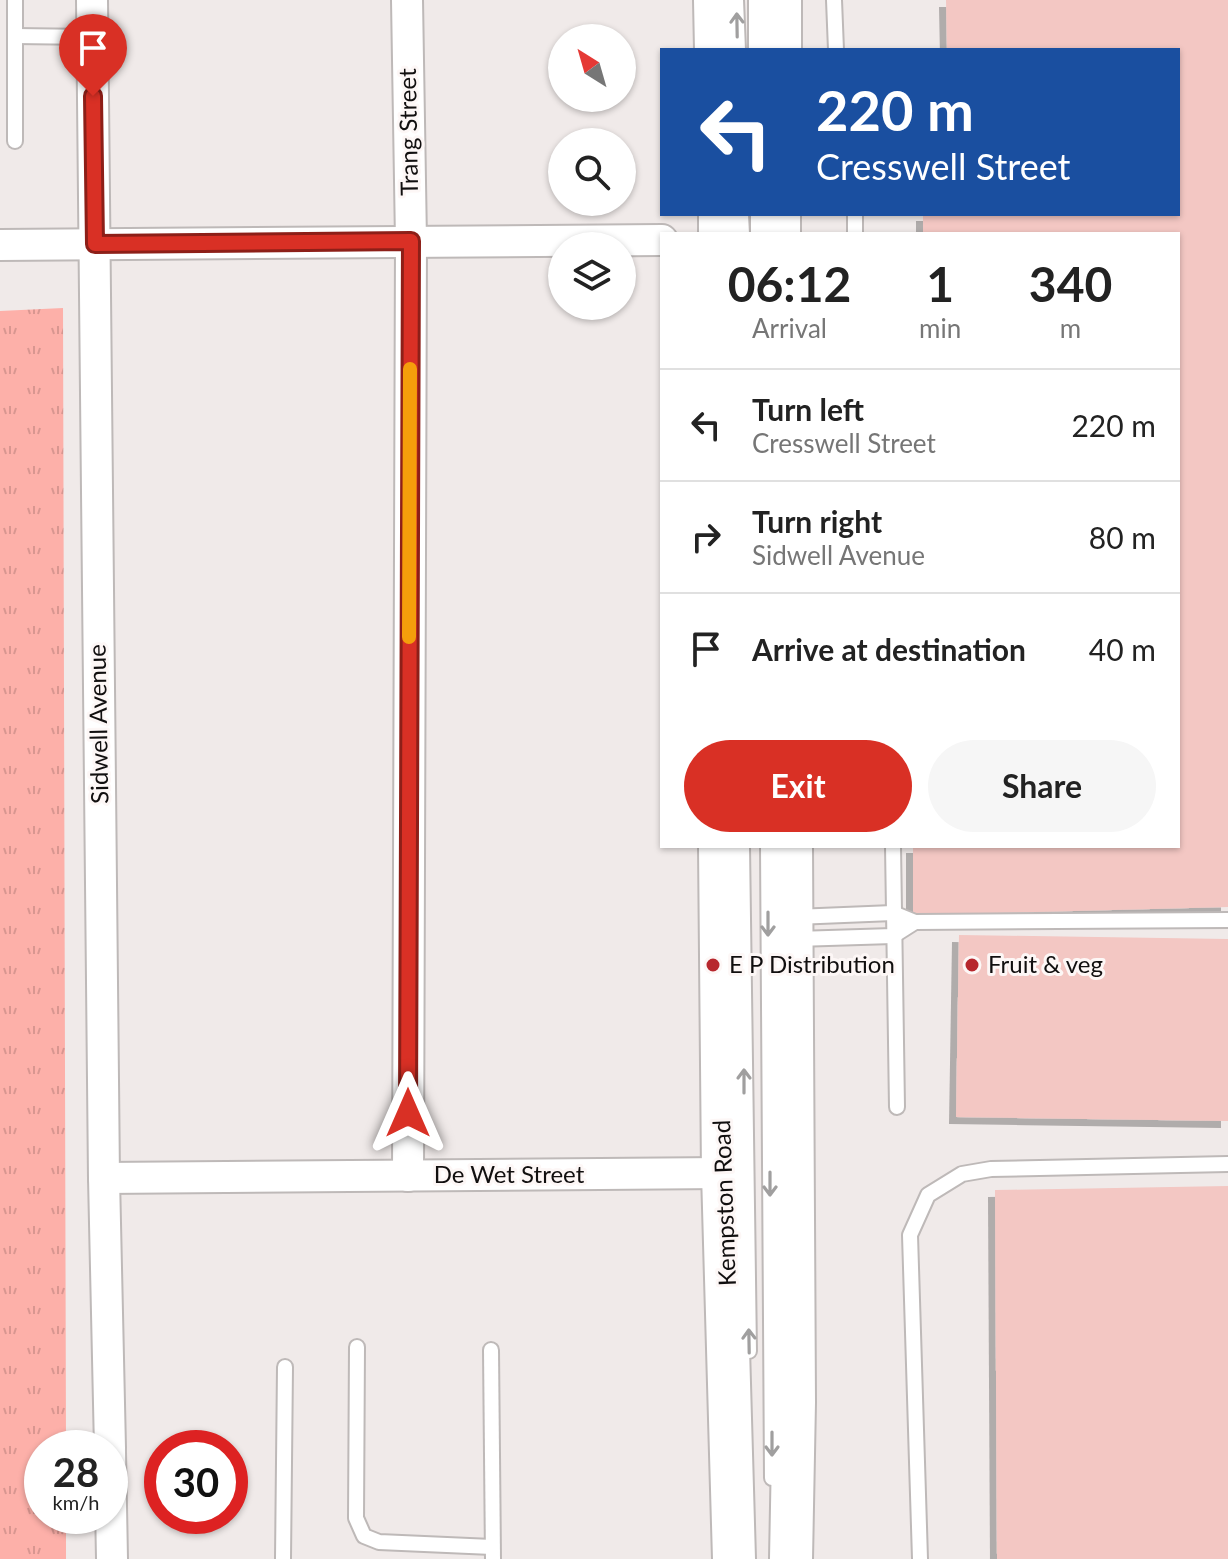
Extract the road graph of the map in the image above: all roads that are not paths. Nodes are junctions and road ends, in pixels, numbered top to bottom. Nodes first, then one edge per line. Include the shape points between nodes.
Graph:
1 (15, 0) edge
2 (92, 0) edge
3 (407, 0) edge
4 (715, 0) edge
5 (736, 0) edge
6 (756, 0) edge
7 (780, 0) edge
8 (834, 0) edge
9 (15, 36) junction
10 (93, 37) junction
11 (716, 48) edge
12 (738, 48) edge
13 (756, 48) edge
14 (780, 48) edge
15 (836, 48) edge
16 (15, 141) dead end
17 (660, 240) edge
18 (411, 241) junction
19 (95, 244) junction
20 (0, 245) edge
21 (720, 848) edge
22 (742, 848) edge
23 (768, 848) edge
24 (791, 848) edge
25 (893, 848) edge
26 (893, 913) junction
27 (1228, 920) edge
28 (915, 922) junction
29 (791, 928) junction
30 (893, 936) junction
31 (897, 1107) dead end
32 (1228, 1164) edge
33 (723, 1173) junction
34 (408, 1176) junction
35 (104, 1178) junction
36 (357, 1347) dead end
37 (491, 1350) dead end
38 (285, 1367) dead end
39 (749, 1373) dead end
40 (110, 1430) edge
41 (772, 1497) dead end
42 (112, 1534) edge
43 (492, 1553) edge
44 (112, 1559) edge
45 (283, 1559) edge
46 (734, 1559) edge
47 (791, 1559) edge
48 (920, 1559) edge

1 - 9 lane
2 - 10 street, Sidwell Avenue
3 - 18 street, Trang Street
4 - 11 main road
12 -> 5 lane
6 - 13 lane
7 - 14 main road
8 - 15 lane
9 - 10 lane
9 - 16 lane
10 - 19 street, Sidwell Avenue
17 - 18 street
18 - 19 street
18 - 34 street, Trang Street
19 - 20 street
19 - 35 street, Sidwell Avenue
21 - 33 main road, Kempston Road
39 -> 22 lane
23 -> 41 lane
24 - 29 main road
25 - 26 lane
26 - 28 lane
26 - 29 lane
26 - 30 lane
27 - 28 lane
28 - 30 lane
29 - 30 lane
29 - 47 main road
30 - 31 lane
32 - 48 lane via 991,1169 962,1174 928,1195 910,1235
33 - 34 street, De Wet Street
33 - 46 main road, Kempston Road
34 - 35 street, De Wet Street
35 - 40 street, Sidwell Avenue
36 - 43 lane via 356,1518 364,1536
37 - 43 lane
38 - 45 lane
42 - 44 street, Sidwell Avenue

